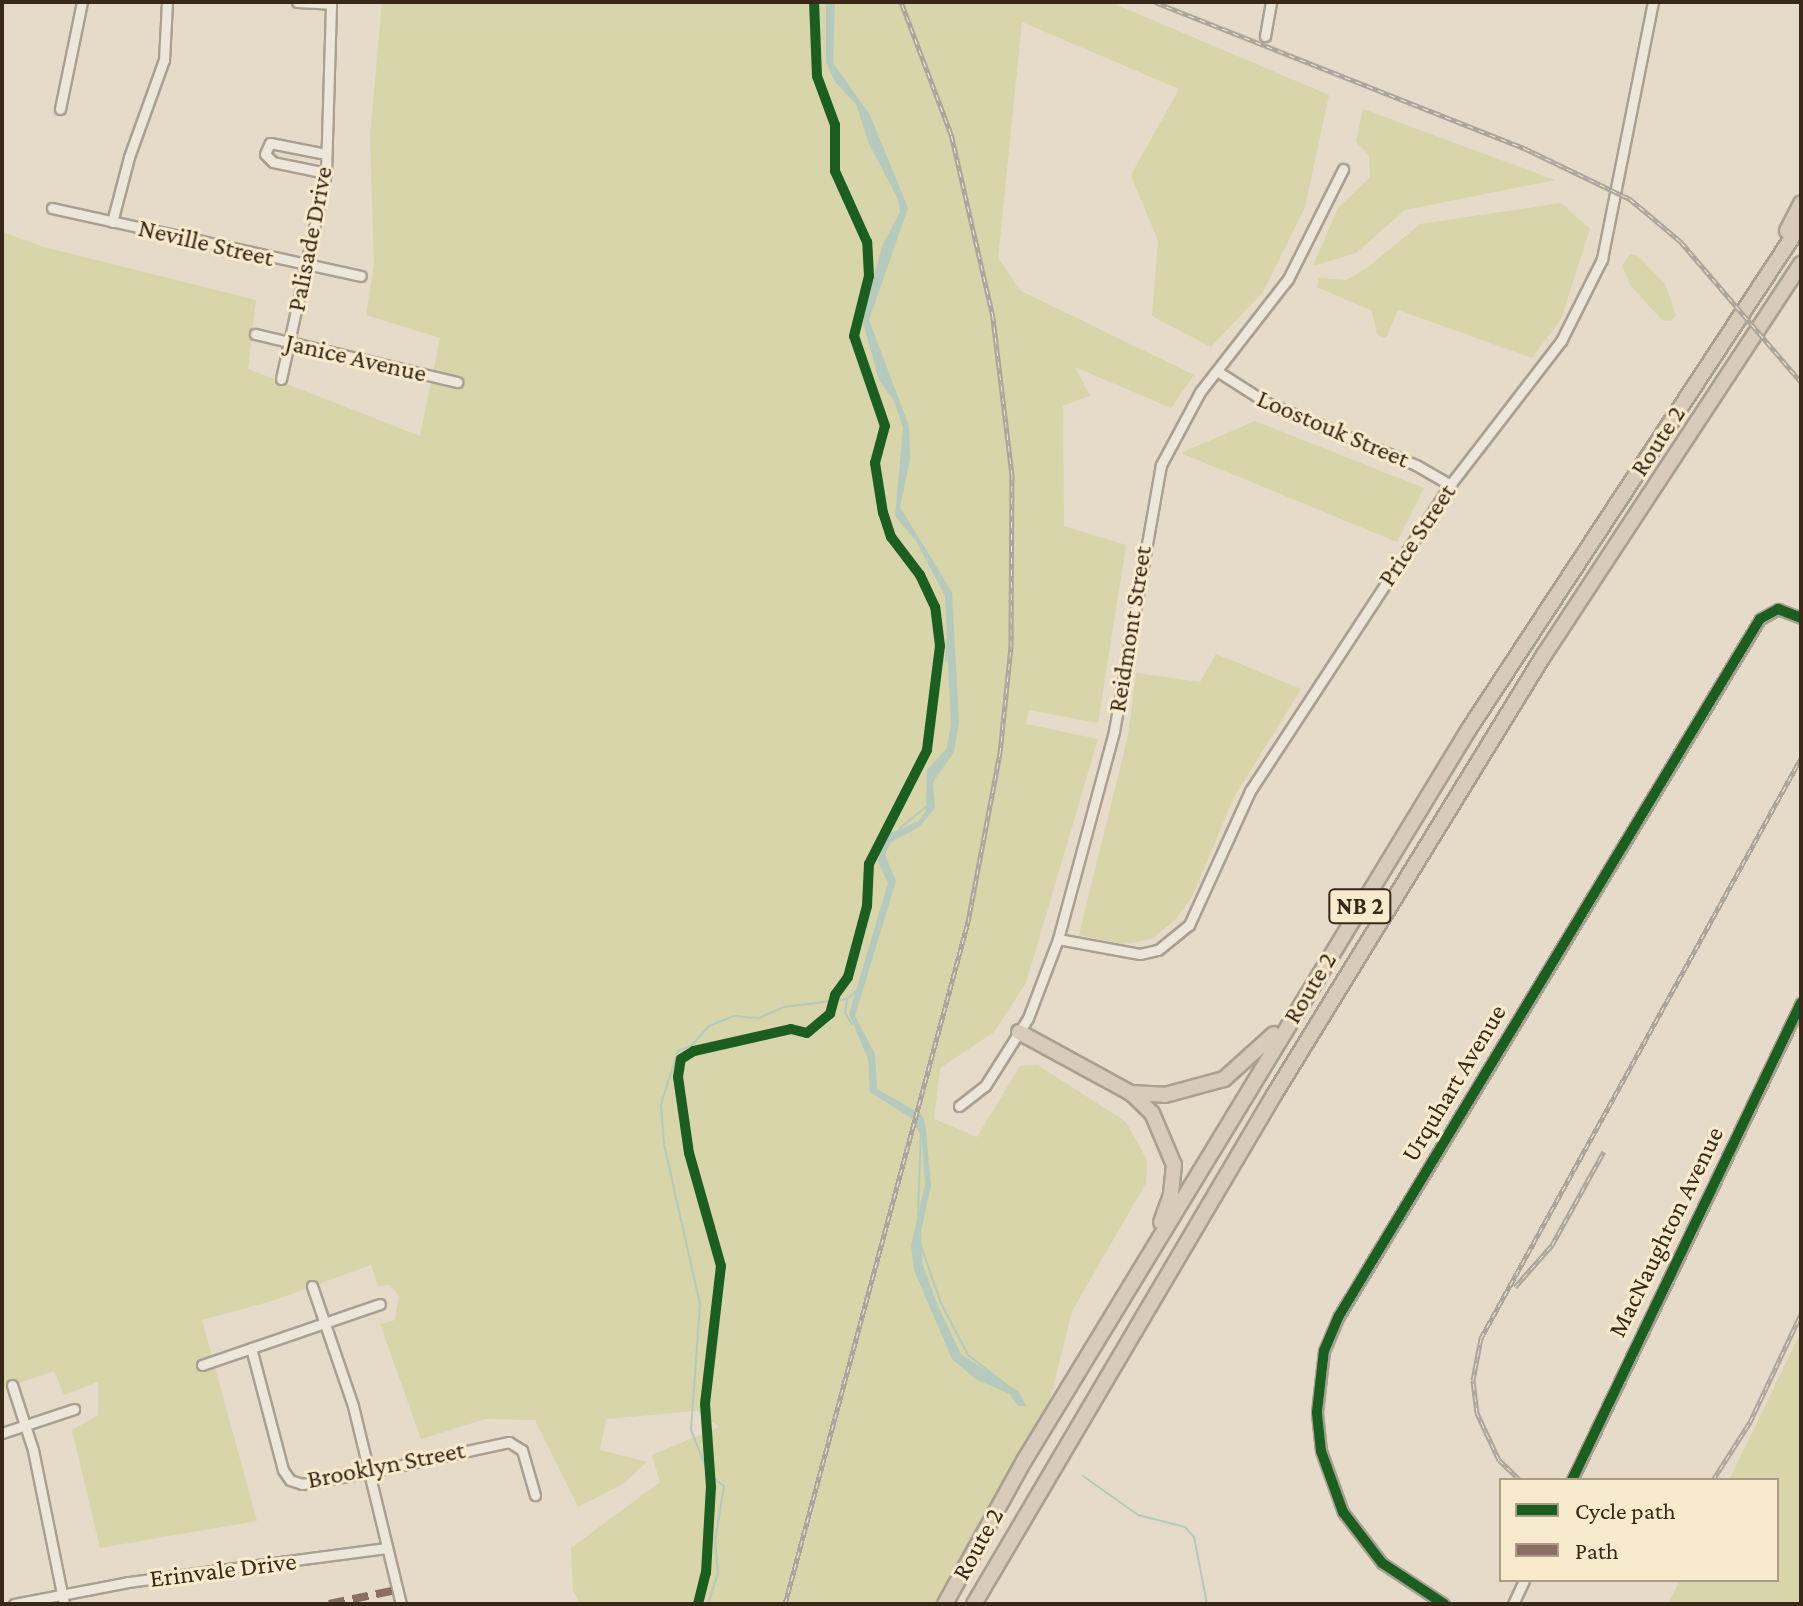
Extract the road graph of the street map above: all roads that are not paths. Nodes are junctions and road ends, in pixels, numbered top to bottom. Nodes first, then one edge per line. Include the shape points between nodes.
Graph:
1 (82, 2) edge
2 (167, 2) edge
3 (297, 2) edge
4 (1271, 2) edge
5 (1653, 2) edge
6 (331, 3) edge
7 (1265, 36) dead end
8 (60, 109) dead end
9 (326, 154) junction
10 (1343, 169) dead end
11 (326, 173) junction
12 (1801, 203) edge
13 (52, 208) dead end
14 (112, 222) junction
15 (1801, 224) edge
16 (1801, 264) edge
17 (308, 266) junction
18 (361, 276) dead end
19 (1752, 300) junction
20 (255, 334) dead end
21 (290, 343) junction
22 (1217, 371) junction
23 (281, 379) dead end
24 (457, 382) dead end
25 (1450, 485) junction
26 (1801, 618) edge
27 (1058, 939) junction
28 (1315, 978) junction
29 (1801, 1003) edge
30 (1019, 1032) junction
31 (1131, 1093) junction
32 (959, 1106) dead end
33 (312, 1286) dead end
34 (1127, 1291) junction
35 (380, 1304) dead end
36 (325, 1322) junction
37 (251, 1348) junction
38 (202, 1365) dead end
39 (12, 1385) dead end
40 (74, 1409) dead end
41 (25, 1425) junction
42 (2, 1433) edge
43 (370, 1472) junction
44 (1573, 1478) edge
45 (535, 1495) dead end
46 (386, 1548) junction
47 (1523, 1582) edge
48 (63, 1600) edge
49 (14, 1604) edge
50 (401, 1604) edge
51 (945, 1604) edge
52 (974, 1604) edge
53 (1444, 1604) edge
54 (1513, 1604) edge

1 - 8 street
2 - 14 street via 164,60
3 - 6 street
4 - 7 street
5 - 25 street, Price Street via 1602,259 1561,341
6 - 9 street, Palisade Drive
9 - 11 street, Palisade Drive
9 - 11 street via 270,143 265,154 273,162
10 - 22 street, Reidmont Street via 1288,279
11 - 17 street, Palisade Drive
12 - 19 highway
13 - 14 street, Neville Street
14 - 17 street, Neville Street
15 - 19 highway, Route 2 / NB 2
16 - 52 highway, Route 2 / NB 2 via 1544,655 1234,1163
17 - 18 street, Neville Street
17 - 21 street, Palisade Drive
19 - 28 highway, Route 2 / NB 2 via 1511,662
20 - 21 street, Janice Avenue
21 - 23 street, Palisade Drive
21 - 24 street, Janice Avenue
22 - 25 street, Loostouk Street via 1267,403 1416,465
22 - 27 street, Reidmont Street via 1176,429 1150,501 1114,731
25 - 27 street, Price Street via 1250,791 1189,925 1175,940 1140,954
26 - 53 street, Urquhart Avenue via 1778,609 1760,619 1339,1316 1324,1351 1317,1412 1321,1451 1343,1512 1382,1563
27 - 30 street, Reidmont Street
28 - 31 highway via 1278,1030 1224,1079 1165,1095
28 - 34 highway, Route 2 / NB 2
29 - 44 street, MacNaughton Avenue
30 - 31 highway
30 - 32 street, Reidmont Street via 985,1086
31 - 34 highway via 1165,1134 1174,1165 1171,1195
33 - 36 street
34 - 51 highway, Route 2 / NB 2
35 - 36 street
36 - 37 street
36 - 43 street
37 - 38 street
37 - 43 street, Brooklyn Street via 286,1476 302,1484
39 - 41 street
40 - 41 street
41 - 42 street
41 - 48 street
43 - 45 street, Brooklyn Street via 509,1442 522,1450
43 - 46 street
46 - 48 street, Erinvale Drive via 128,1582
46 - 50 street
47 - 54 street
48 - 49 street, Erinvale Drive

